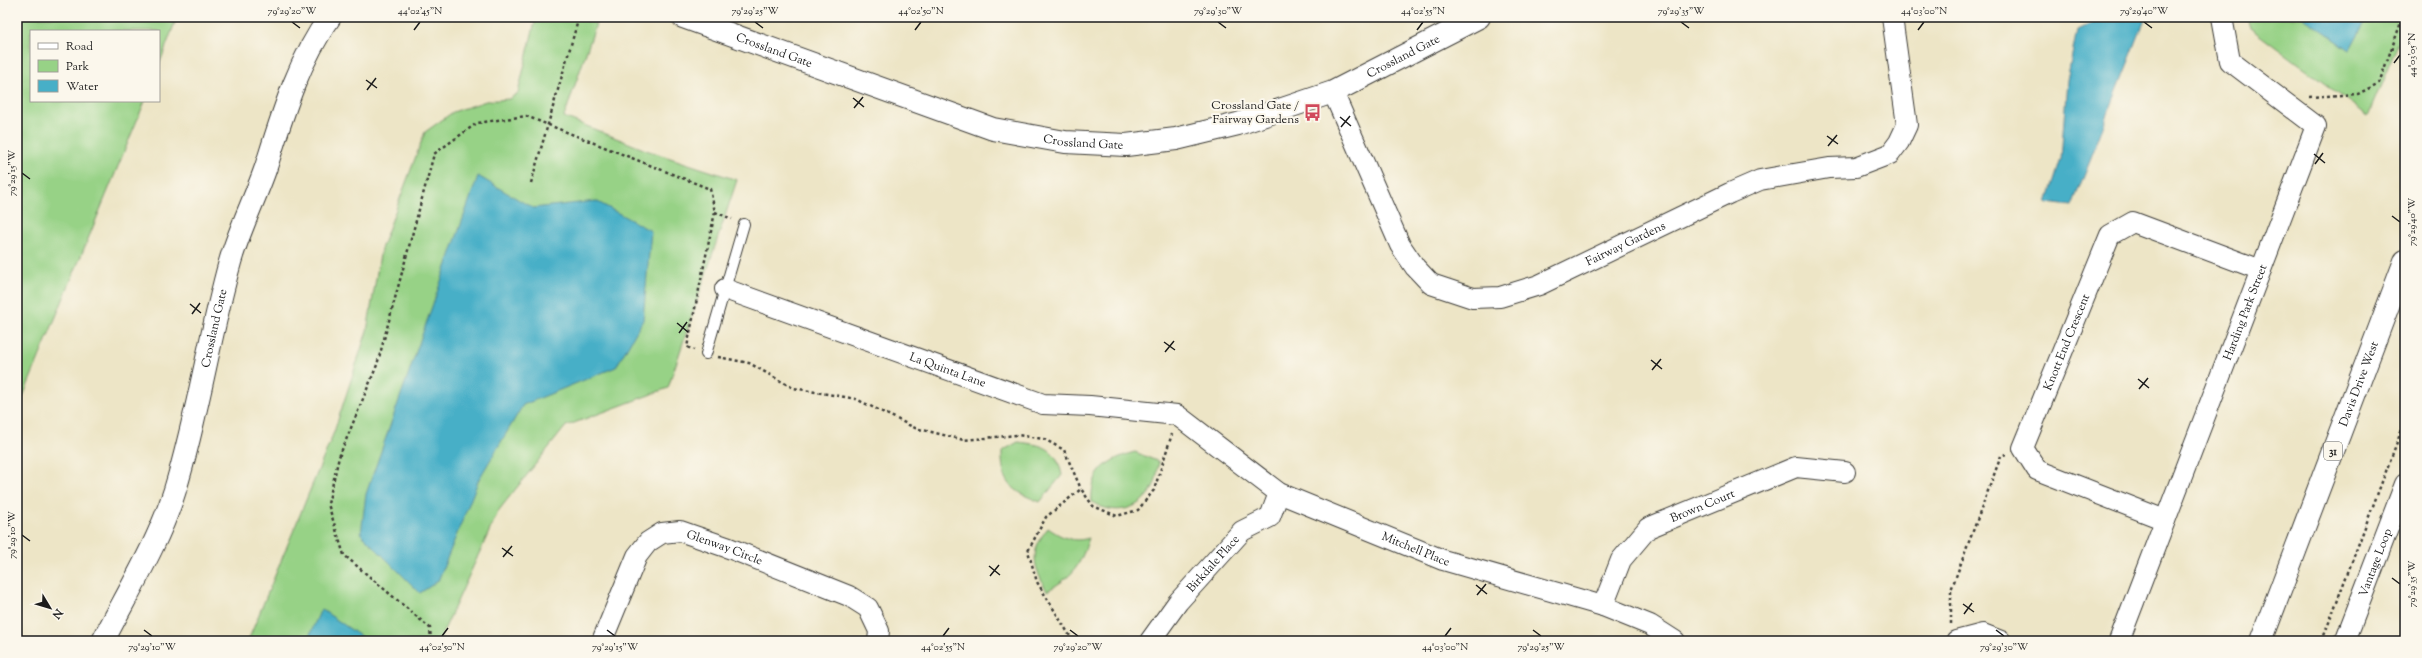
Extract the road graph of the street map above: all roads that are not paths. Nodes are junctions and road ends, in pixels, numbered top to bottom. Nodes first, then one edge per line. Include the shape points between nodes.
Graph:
1 (330, 17) edge
2 (683, 17) edge
3 (1479, 17) edge
4 (1892, 17) edge
5 (2222, 17) edge
6 (1333, 92) junction
7 (744, 224) road end
8 (2405, 261) edge
9 (2261, 270) junction
10 (725, 289) junction
11 (706, 354) road end
12 (1177, 415) joint
13 (1845, 472) dead end
14 (2405, 484) edge
15 (1279, 493) junction
16 (2165, 520) junction
17 (1603, 606) junction
18 (1953, 634) edge
19 (103, 641) edge
20 (602, 641) edge
21 (878, 641) edge
22 (1150, 641) edge
23 (1675, 641) edge
24 (2001, 641) edge
25 (2119, 641) edge
26 (2261, 641) edge
27 (2345, 641) edge

1 - 19 street, Crossland Gate via 315,38 286,106 261,182 231,260 175,491 150,550
2 - 6 street, Crossland Gate via 993,129 1065,142 1126,144 1176,139 1238,124
3 - 6 street, Crossland Gate
4 - 6 street, Fairway Gardens via 1907,125 1890,154 1856,167 1829,168 1760,180 1539,285 1500,296 1473,298 1432,284 1415,267 1400,245
5 - 9 street, Harding Park Street via 2230,61 2316,126
7 - 10 lane
8 - 26 street, Davis Drive West / 31
9 - 16 street, Harding Park Street
9 - 16 street, Knott End Crescent via 2133,222 2110,236 2023,448 2037,470
10 - 11 lane
10 - 12 street, La Quinta Lane via 1043,404
12 - 15 street, Mitchell Place
13 - 17 street, Brown Court via 1796,467 1648,528 1621,560
14 - 27 street, Vantage Loop
15 - 17 street, Mitchell Place via 1443,560
15 - 22 street, Birkdale Place via 1270,517 1242,531 1178,602
16 - 25 street, Harding Park Street
17 - 23 street, Mitchell Place via 1650,625
18 - 24 street via 1983,634
20 - 21 street, Glenway Circle via 637,556 648,542 662,533 680,531 848,596 868,608 879,631

